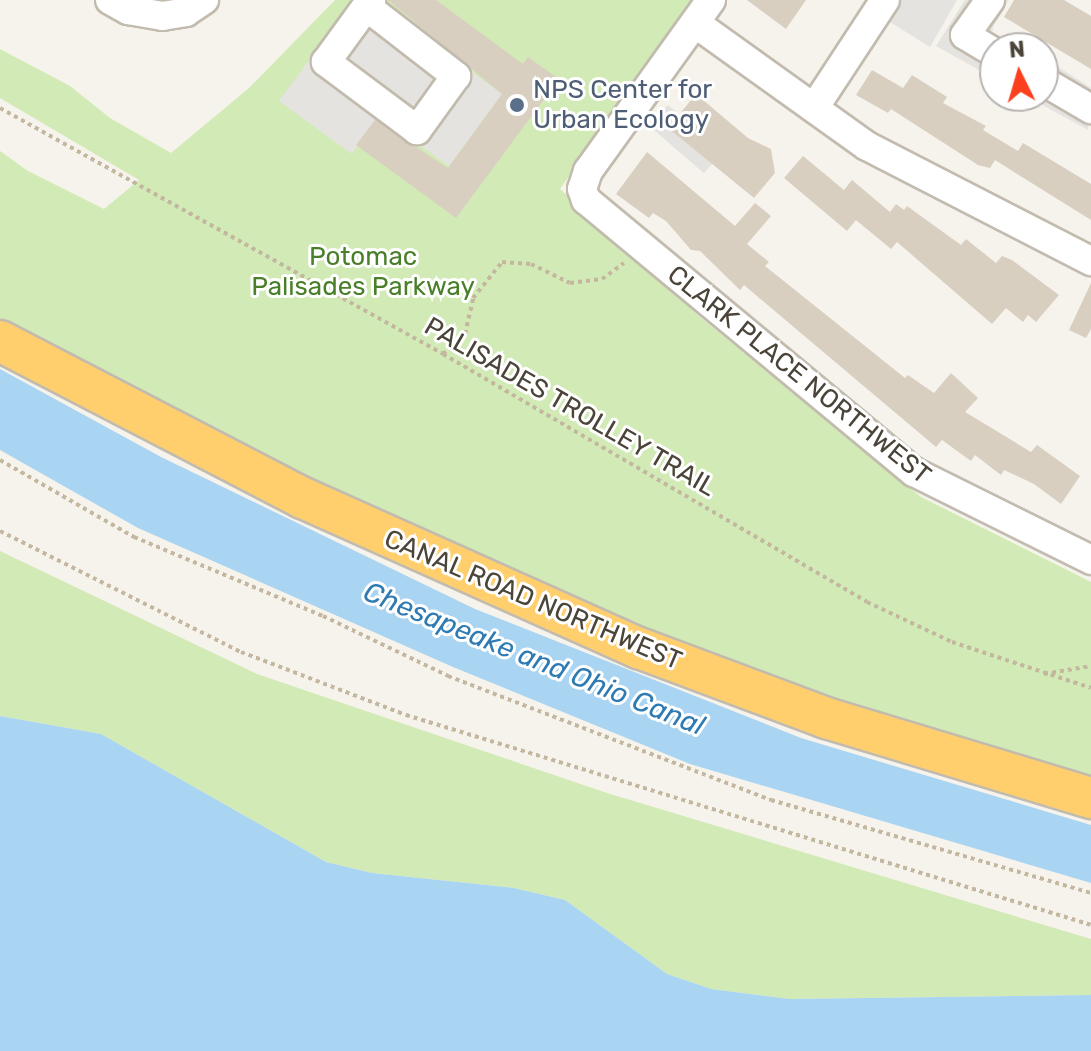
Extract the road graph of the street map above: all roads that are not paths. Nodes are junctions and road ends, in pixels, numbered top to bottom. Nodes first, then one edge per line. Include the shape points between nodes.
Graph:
1 (110, 0) edge
2 (204, 0) edge
3 (885, 0) edge
4 (990, 0) edge
5 (369, 3) edge
6 (703, 11) edge
7 (979, 43) edge
8 (1059, 90) edge
9 (814, 108) junction
10 (1091, 109) edge
11 (1091, 261) edge
12 (0, 341) edge
13 (1091, 560) edge
14 (1091, 798) edge

1 - 2 street via 128,10 162,16 186,12
3 - 9 street
4 - 7 street via 965,35
5 - 5 street via 326,62 417,130 456,76
6 - 9 street
6 - 13 street, CLARK PLACE NORTHWEST via 585,177 582,195 914,472
8 - 10 street
9 - 11 street via 867,146
12 - 14 highway, CANAL ROAD NORTHWEST via 303,498 639,648 826,718

